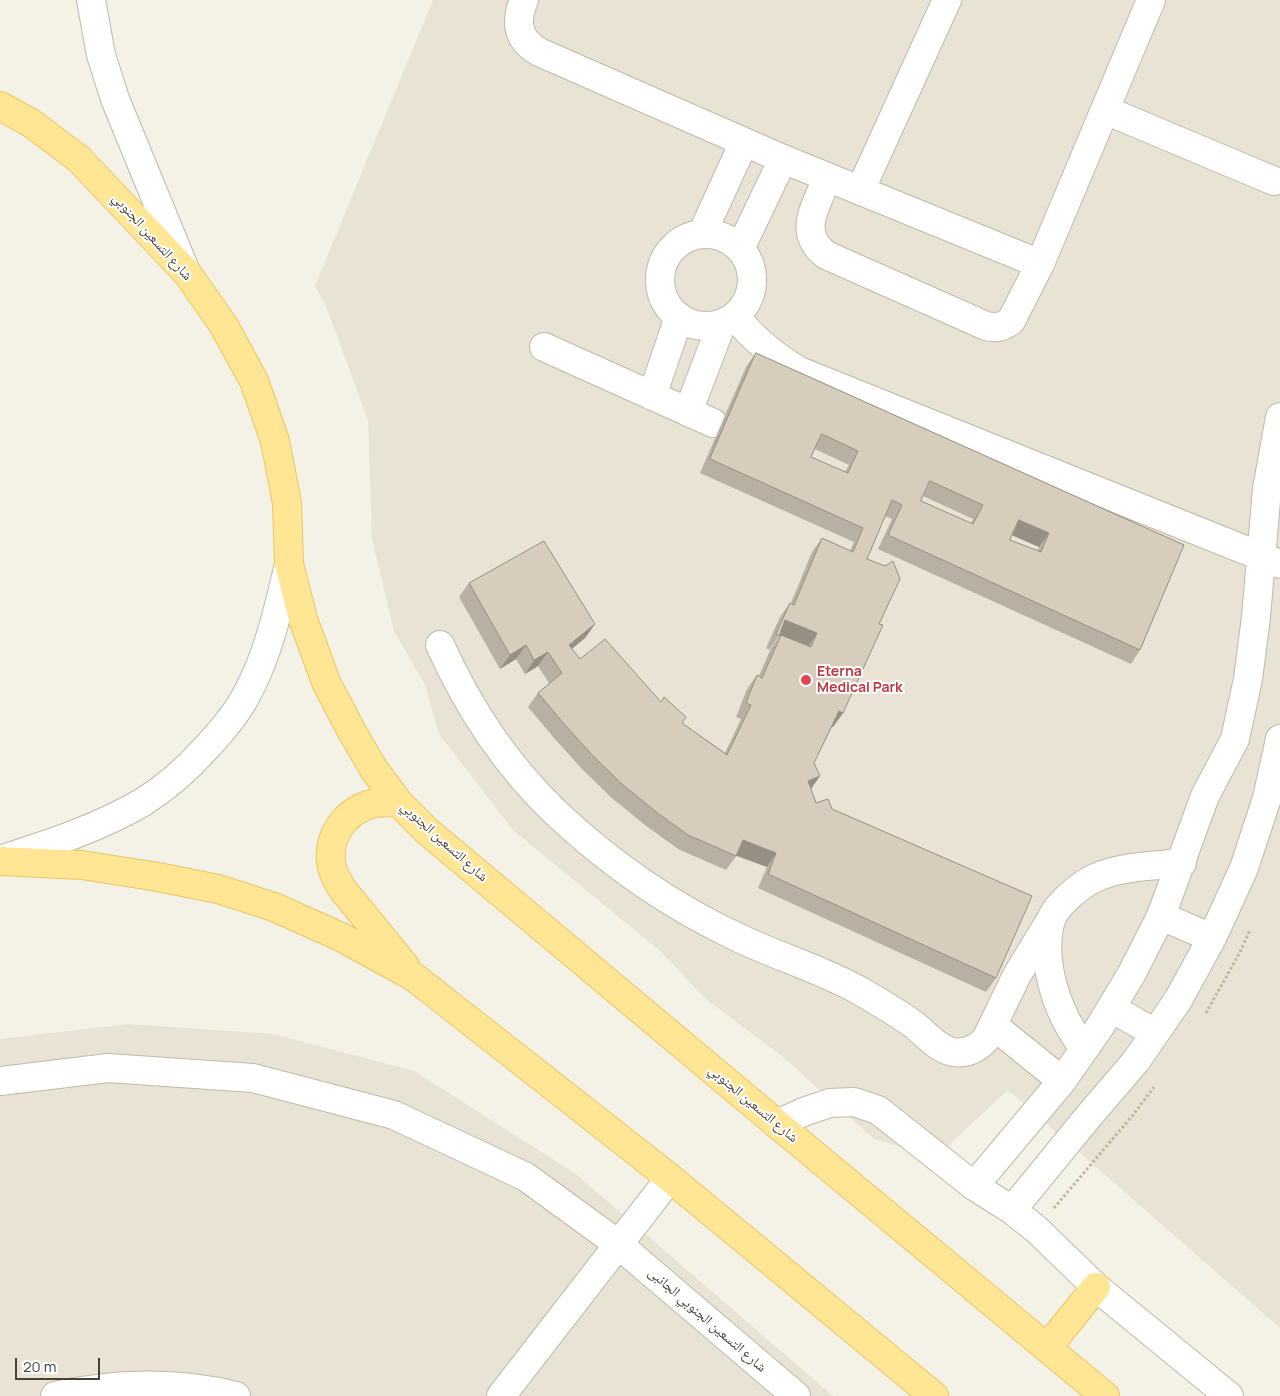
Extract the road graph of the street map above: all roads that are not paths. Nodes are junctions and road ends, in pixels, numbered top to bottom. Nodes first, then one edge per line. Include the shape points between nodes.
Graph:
1 (91, 0) edge
2 (524, 0) edge
3 (947, 0) edge
4 (1151, 0) edge
5 (0, 106) edge
6 (1105, 110) junction
7 (744, 142) junction
8 (783, 159) junction
9 (828, 177) junction
10 (1274, 181) dead end
11 (860, 191) junction
12 (702, 234) junction
13 (740, 249) junction
14 (1040, 264) junction
15 (187, 273) junction
16 (679, 317) junction
17 (728, 319) junction
18 (544, 346) dead end
19 (652, 396) junction
20 (688, 412) junction
21 (1280, 418) edge
22 (712, 423) dead end
23 (1270, 560) edge
24 (289, 564) junction
25 (440, 645) dead end
26 (1280, 739) edge
27 (399, 803) junction
28 (0, 861) edge
29 (1182, 862) junction
30 (1161, 916) junction
31 (1050, 921) junction
32 (1212, 938) junction
33 (414, 977) junction
34 (1111, 1008) junction
35 (993, 1025) junction
36 (1155, 1033) junction
37 (1084, 1049) junction
38 (0, 1081) edge
39 (1062, 1081) junction
40 (777, 1124) junction
41 (670, 1178) junction
42 (974, 1186) junction
43 (1012, 1210) junction
44 (618, 1244) junction
45 (1096, 1286) junction
46 (1047, 1348) junction
47 (55, 1396) edge
48 (236, 1396) edge
49 (501, 1396) edge
50 (796, 1396) edge
51 (934, 1396) edge
52 (1105, 1396) edge
53 (1229, 1396) edge

1 - 15 street via 101,55 115,99
2 - 7 street via 518,17 519,26 532,48
3 - 11 street
4 - 6 street
5 - 15 main road, شارع التسعين الجنوبي via 31,123 79,159
6 - 10 street
6 - 14 street
7 - 8 street
7 - 12 street
8 - 9 street
8 - 13 street
9 - 11 street
9 - 14 street via 810,221 812,240 818,248 826,255 986,326 995,328 1011,321
11 - 14 street
12 - 13 street via 729,240
12 - 16 street via 679,243 664,262 661,274 664,298
13 - 17 street via 749,265 752,284 743,307
15 - 24 main road, شارع التسعين الجنوبي via 224,326 254,381 266,415 275,441 287,503
16 - 17 street via 695,324 714,325
16 - 19 street
17 - 20 street
17 - 23 street via 799,371
18 - 19 street
19 - 20 street
20 - 22 street
21 - 23 street via 1266,489
23 - 29 street via 1256,617 1235,739 1205,796
24 - 27 main road, شارع التسعين الجنوبي via 303,619 326,682 373,768
24 - 28 street via 271,636 249,691 221,733 185,770 144,801 99,825
25 - 35 street via 477,715 529,786 580,835 652,889 737,937 850,985 951,1052 980,1046
26 - 32 street via 1267,798 1244,868
27 - 33 main road via 368,805 343,821 335,834 331,863 343,890
27 - 40 main road, شارع التسعين الجنوبي via 427,831
28 - 33 main road via 82,865 218,889 274,907 332,933
29 - 30 street
29 - 31 street via 1117,871 1096,878 1078,888
30 - 32 street
30 - 34 street
31 - 35 street via 1017,975
31 - 37 street via 1047,954 1055,992 1066,1020
32 - 36 street via 1178,1000
33 - 41 main road
34 - 36 street
34 - 37 street
35 - 39 street
36 - 43 street via 1136,1061
37 - 39 street
38 - 44 street, شارع التسعين الجنوبي الجانبى via 108,1068 253,1078 385,1112 526,1177
39 - 42 street
40 - 42 street via 830,1103 854,1102 878,1110
40 - 46 main road, شارع التسعين الجنوبي
41 - 44 street
41 - 51 main road
42 - 43 street
43 - 45 street
44 - 49 street
44 - 50 street, شارع التسعين الجنوبي الجانبى
45 - 46 main road
45 - 53 street
46 - 52 main road, شارع التسعين الجنوبي
47 - 48 street via 84,1390 150,1385

